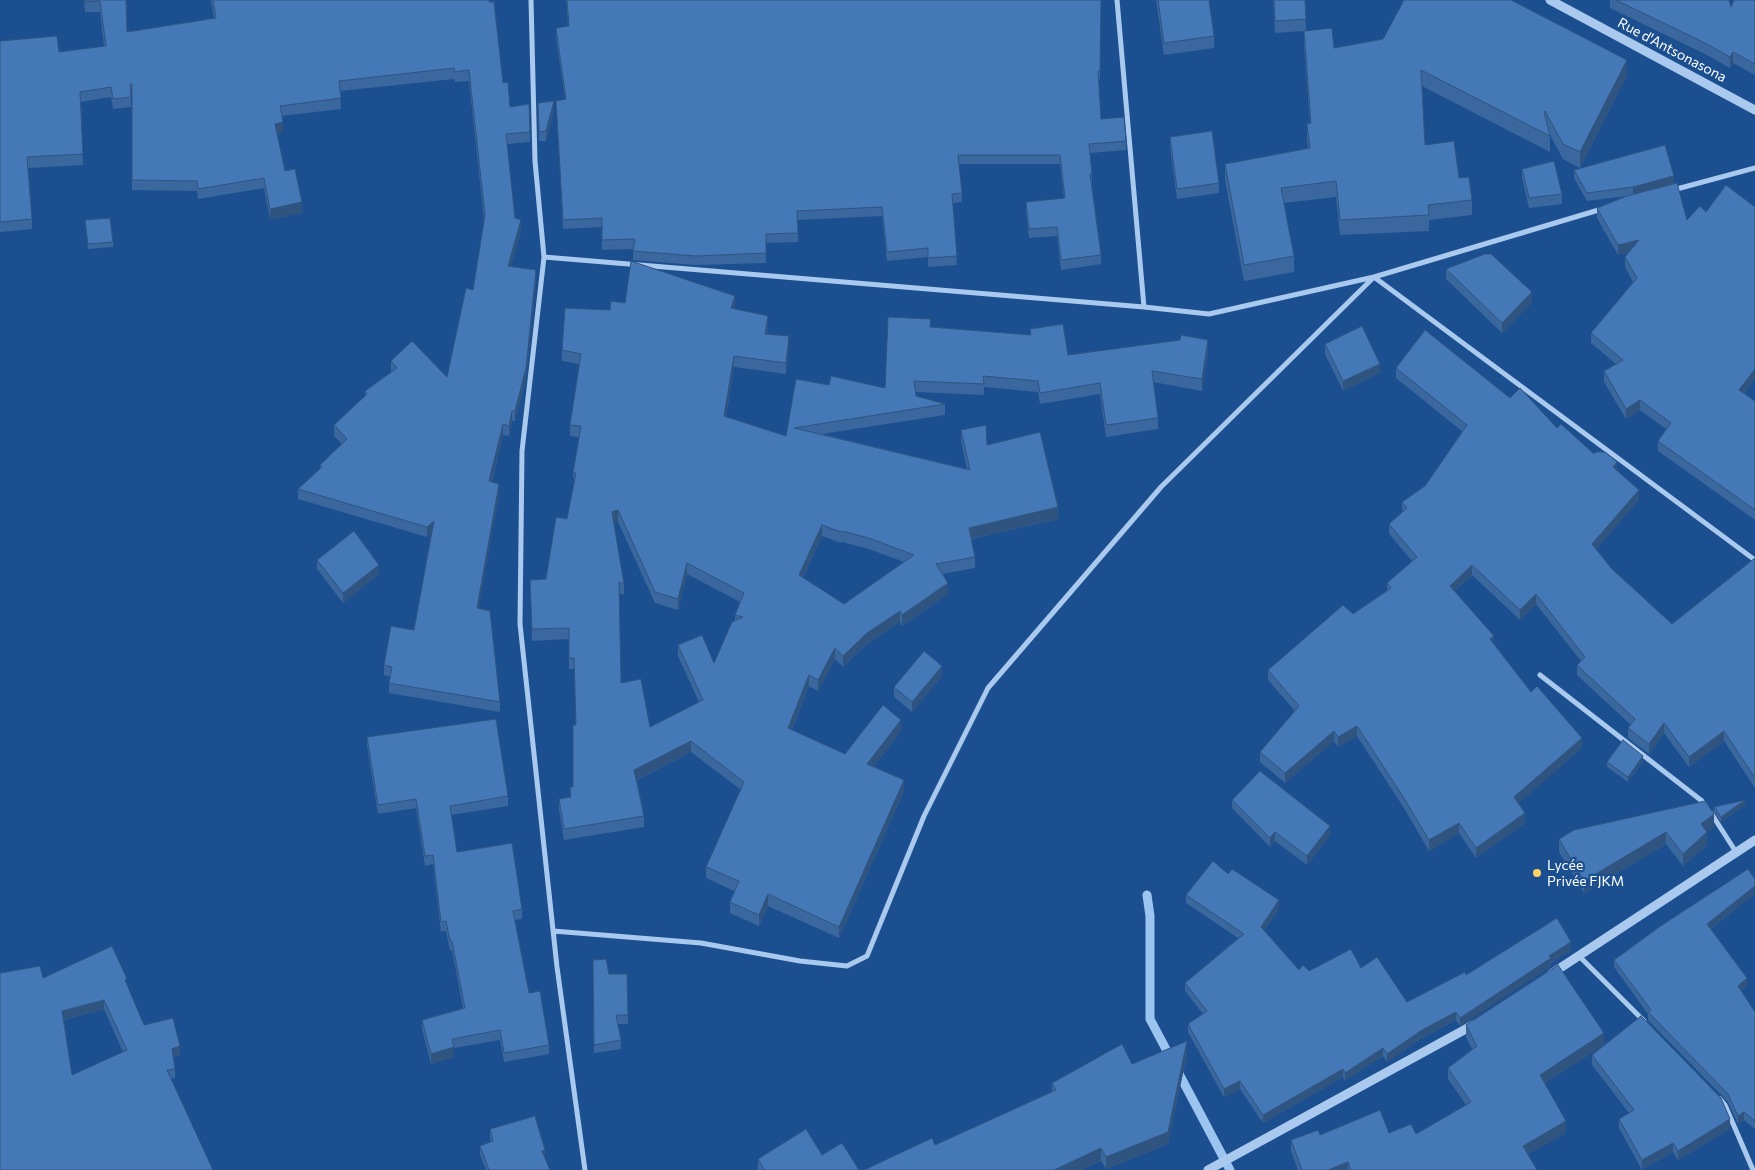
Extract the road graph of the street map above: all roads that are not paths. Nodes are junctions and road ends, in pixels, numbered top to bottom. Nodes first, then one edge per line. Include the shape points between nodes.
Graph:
1 (531, 0) edge
2 (1117, 0) edge
3 (1550, 0) edge
4 (1755, 110) edge
5 (1755, 168) edge
6 (1669, 191) edge
7 (1611, 206) edge
8 (544, 257) junction
9 (1374, 277) junction
10 (1144, 308) junction
11 (1755, 560) edge
12 (1540, 675) dead end
13 (1755, 840) edge
14 (1736, 852) junction
15 (553, 931) junction
16 (1580, 956) junction
17 (1547, 977) edge
18 (1482, 1020) edge
19 (1649, 1027) edge
20 (1718, 1098) edge
21 (586, 1170) edge
22 (1208, 1170) edge
23 (1753, 1170) edge

1 - 8 street via 535,162
2 - 10 street
3 - 4 street, Rue d'Antsonasona
5 - 6 street
7 - 9 street
8 - 10 street
8 - 15 street via 522,451 520,624
9 - 10 street via 1209,314
9 - 11 street
9 - 15 street via 1161,487 988,688 924,816 867,956 847,966 701,943
12 - 14 street via 1702,801
13 - 14 street
14 - 16 street
15 - 21 street
16 - 17 street
16 - 19 street
18 - 22 street
20 - 23 street via 1725,1105

